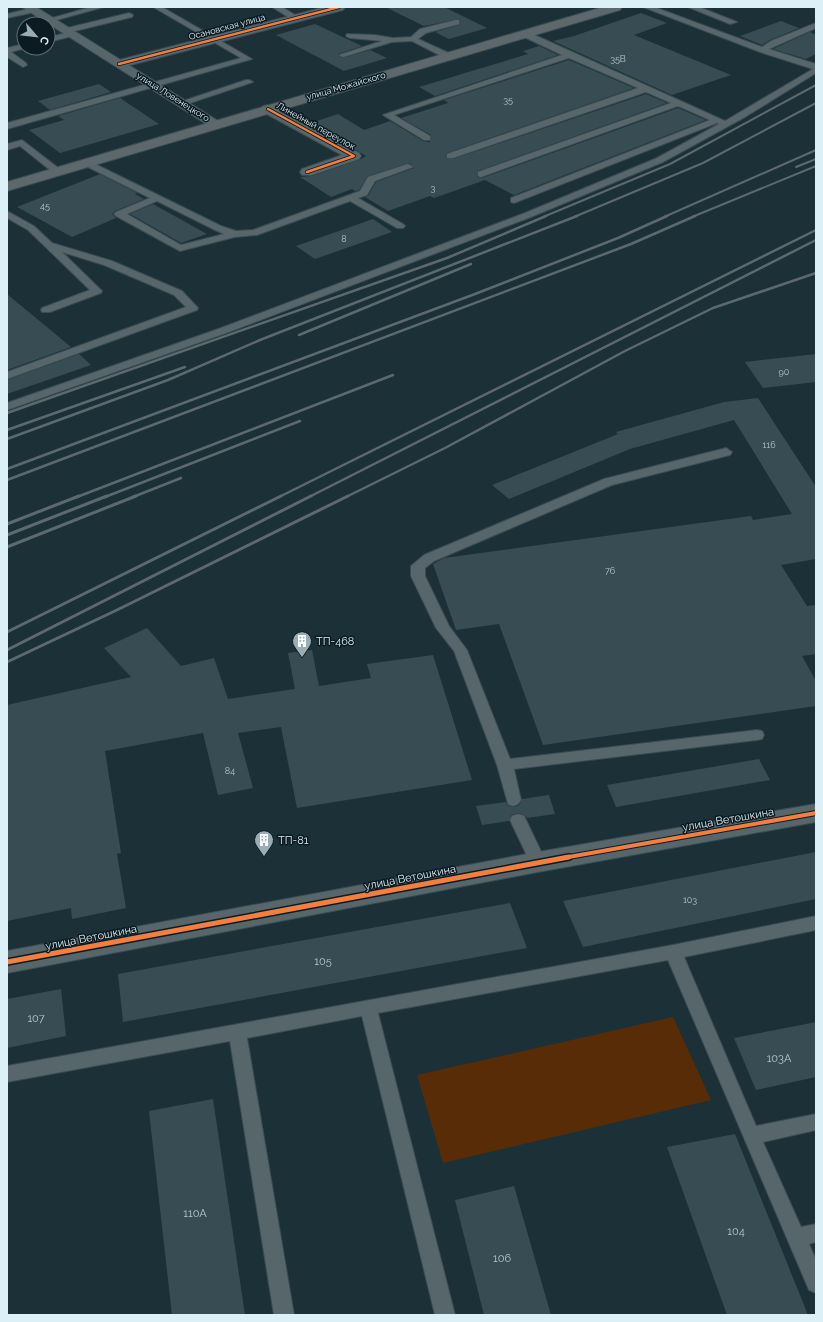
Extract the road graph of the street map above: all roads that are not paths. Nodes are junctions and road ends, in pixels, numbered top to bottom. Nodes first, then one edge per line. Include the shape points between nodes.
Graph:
1 (100, 7) edge
2 (157, 7) edge
3 (276, 7) edge
4 (339, 7) edge
5 (616, 7) edge
6 (647, 7) edge
7 (692, 7) edge
8 (30, 8) edge
9 (129, 15) dead end
10 (7, 16) edge
11 (43, 16) edge
12 (56, 18) edge
13 (296, 18) junction
14 (456, 22) dead end
15 (733, 22) dead end
16 (56, 24) edge
17 (816, 25) edge
18 (68, 32) junction
19 (525, 34) junction
20 (350, 36) dead end
21 (56, 37) edge
22 (212, 39) junction
23 (413, 39) junction
24 (393, 40) junction
25 (763, 50) junction
26 (7, 52) edge
27 (343, 55) dead end
28 (569, 55) junction
29 (448, 56) junction
30 (119, 64) junction
31 (23, 65) dead end
32 (816, 69) edge
33 (249, 82) dead end
34 (153, 85) junction
35 (645, 88) junction
36 (181, 103) junction
37 (678, 103) junction
38 (268, 109) junction
39 (722, 122) junction
40 (216, 124) junction
41 (7, 125) edge
42 (427, 138) dead end
43 (7, 147) edge
44 (450, 156) dead end
45 (87, 163) junction
46 (408, 167) dead end
47 (58, 172) junction
48 (307, 172) dead end
49 (481, 174) dead end
50 (568, 179) junction
51 (7, 187) edge
52 (592, 188) junction
53 (157, 198) junction
54 (351, 198) junction
55 (514, 200) dead end
56 (9, 217) edge
57 (400, 226) dead end
58 (235, 234) junction
59 (49, 245) junction
60 (46, 310) dead end
61 (7, 376) edge
62 (7, 406) edge
63 (726, 452) dead end
64 (757, 735) dead end
65 (505, 764) junction
66 (513, 800) dead end
67 (816, 813) edge
68 (518, 820) dead end
69 (538, 862) junction
70 (816, 923) edge
71 (673, 952) junction
72 (7, 962) edge
73 (368, 1007) junction
74 (237, 1031) junction
75 (7, 1074) edge
76 (816, 1122) edge
77 (751, 1136) junction
78 (816, 1233) edge
79 (796, 1238) junction
80 (816, 1283) edge
81 (284, 1315) edge
82 (445, 1315) edge

1 - 12 lane
2 - 22 lane
3 - 13 lane
4 - 13 street, Осановская улица
5 - 19 main road, улица Можайского
6 - 25 lane
7 - 15 lane
8 - 10 lane
8 - 11 street, улица Ловенецкого
9 - 18 lane
13 - 22 street, Осановская улица
14 - 23 lane via 423,31
16 - 18 street, улица Ловенецкого
17 - 25 lane
18 - 21 lane
18 - 30 street, улица Ловенецкого
19 - 28 lane
19 - 29 main road, улица Можайского
20 - 24 lane
22 - 30 street, Осановская улица
22 - 34 lane via 248,59
23 - 24 lane
23 - 29 lane
24 - 27 lane
25 - 32 lane
26 - 31 lane
28 - 35 lane
28 - 42 lane via 387,115
29 - 38 main road, улица Можайского
30 - 34 street, улица Ловенецкого
32 - 39 lane
33 - 36 lane
34 - 36 street, улица Ловенецкого
34 - 41 lane
35 - 37 lane
35 - 44 lane
36 - 40 street, улица Ловенецкого
37 - 39 lane
37 - 49 lane
38 - 40 main road, улица Можайского
38 - 48 street, Линейный переулок via 354,156
39 - 50 lane
39 - 52 lane via 660,160
40 - 45 main road, улица Можайского
43 - 47 lane via 22,143
45 - 47 main road, улица Можайского
45 - 53 lane
46 - 54 lane via 371,179 364,193
47 - 51 main road, улица Можайского
50 - 52 lane
50 - 55 lane
52 - 62 lane via 232,328
53 - 58 lane
53 - 58 lane via 119,214 180,248
54 - 57 lane
54 - 58 lane via 254,233
56 - 59 lane via 31,228
59 - 60 lane via 97,291
59 - 61 lane via 108,263 178,293 193,308
63 - 65 lane via 608,482 429,558 418,566 418,576 443,628 460,650
64 - 65 lane
65 - 66 lane
67 - 69 street, улица Ветошкина
68 - 69 lane
69 - 72 street, улица Ветошкина
70 - 71 lane
71 - 73 lane
71 - 77 lane
73 - 74 lane
73 - 82 lane
74 - 75 lane
74 - 81 lane
76 - 77 lane
77 - 79 lane
78 - 79 lane
79 - 80 lane

